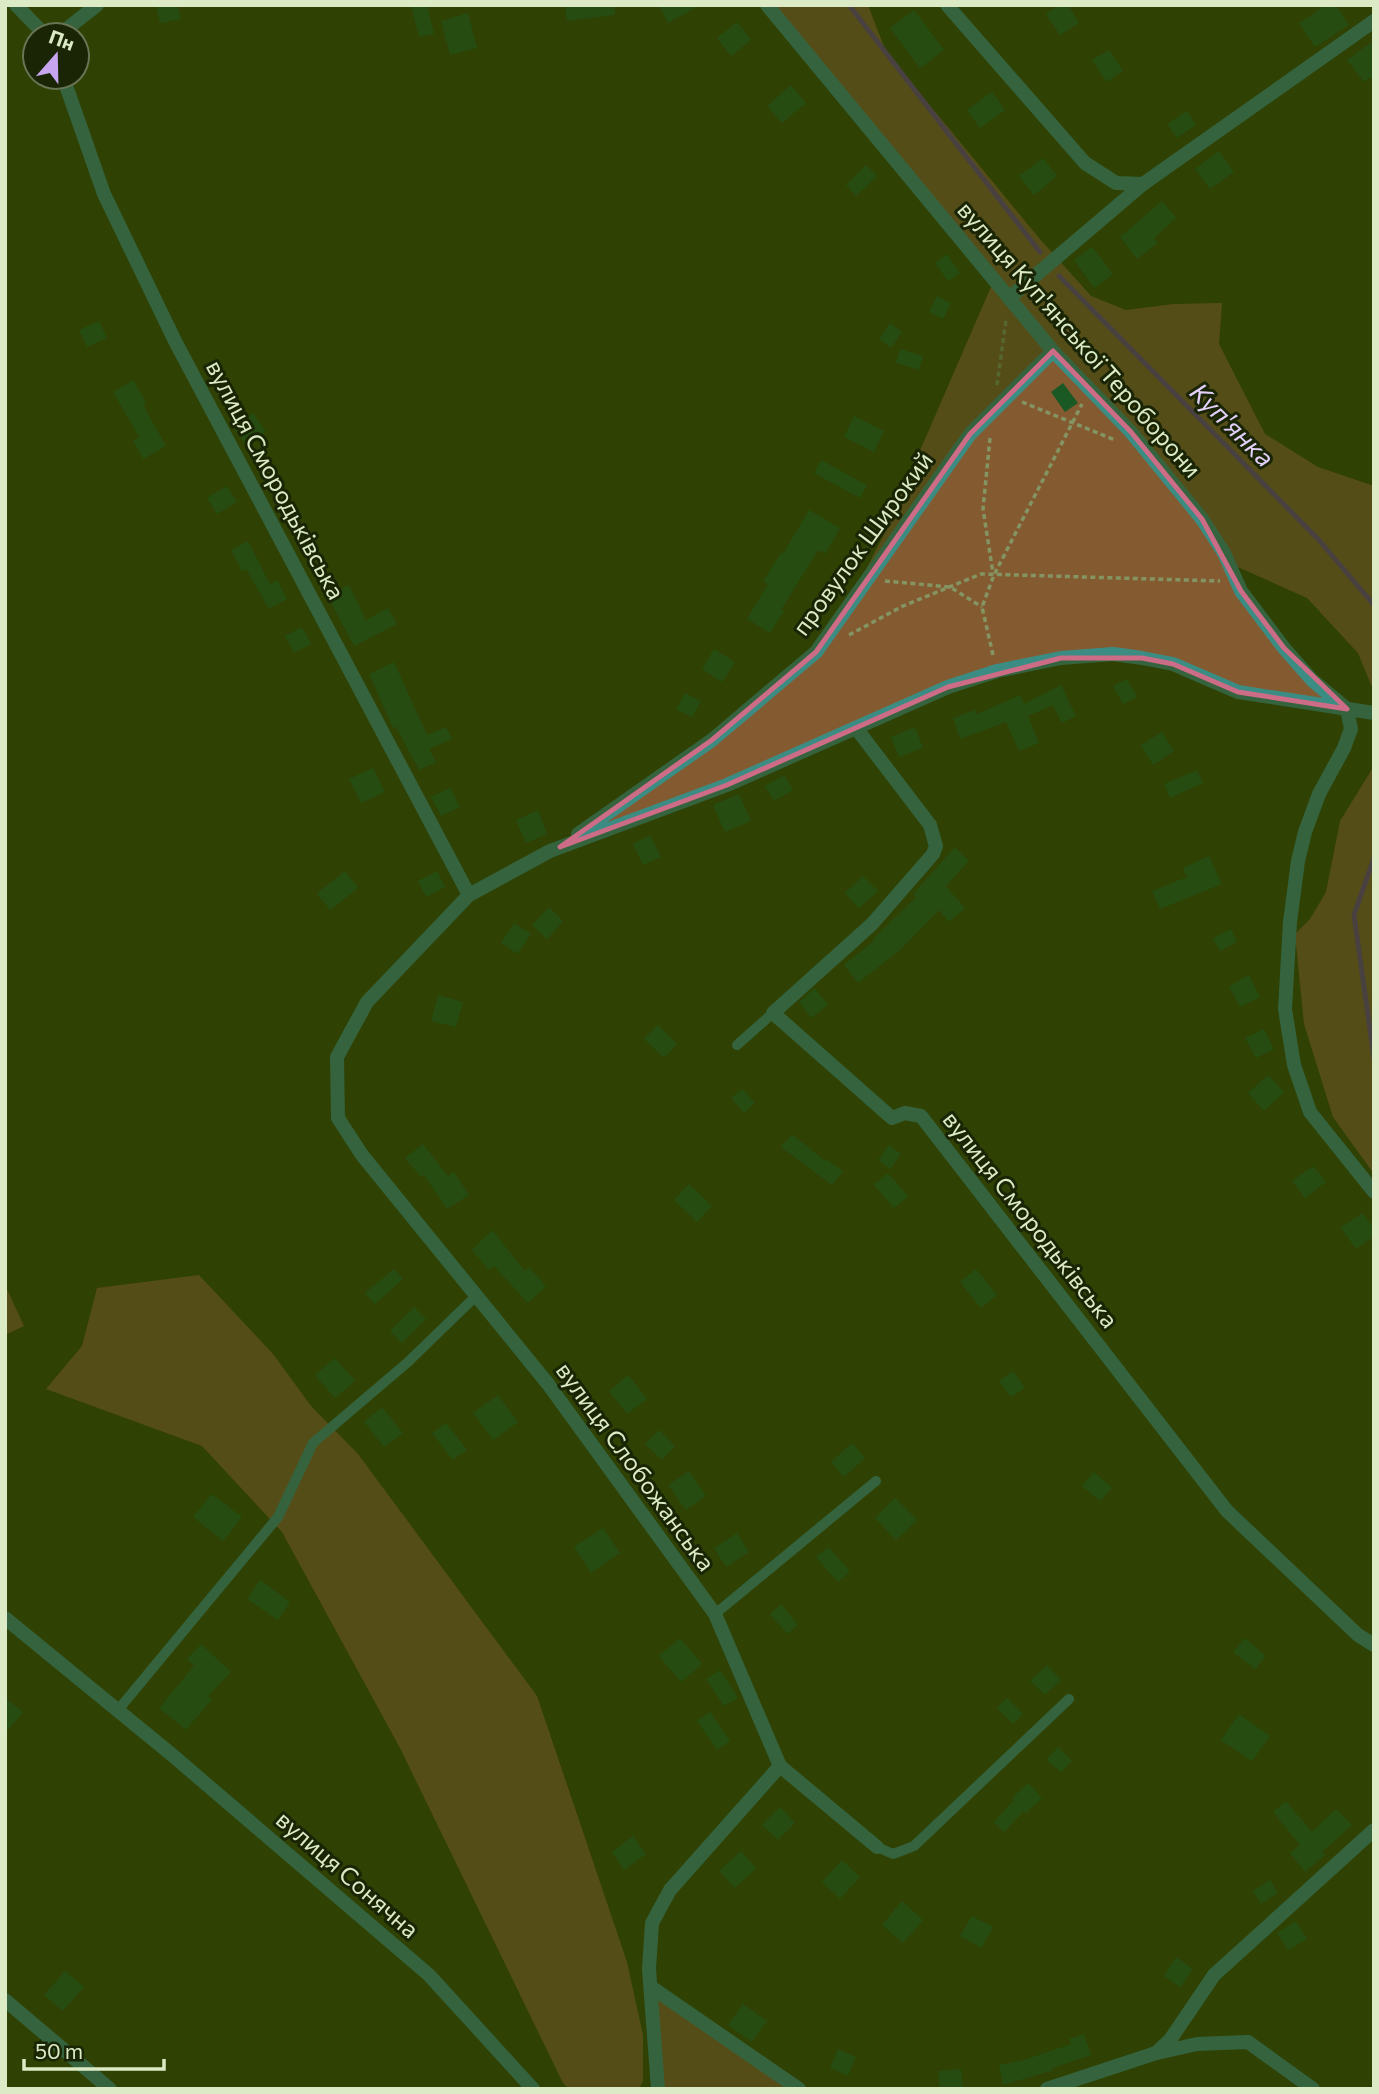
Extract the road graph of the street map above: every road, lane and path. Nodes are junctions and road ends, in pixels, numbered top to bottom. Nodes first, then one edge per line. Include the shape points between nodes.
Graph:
1 (16, 5) edge
2 (97, 5) edge
3 (767, 5) edge
4 (947, 5) edge
5 (31, 21) edge
6 (77, 21) edge
7 (1374, 21) edge
8 (69, 91) edge
9 (1143, 184) junction
10 (1009, 298) junction
11 (1053, 351) junction
12 (1090, 389) junction
13 (1008, 396) junction
14 (993, 411) junction
15 (1072, 424) junction
16 (1124, 445) dead end
17 (994, 575) junction
18 (868, 579) junction
19 (1237, 582) junction
20 (950, 587) junction
21 (982, 607) junction
22 (848, 635) dead end
23 (996, 671) junction
24 (1347, 709) junction
25 (1374, 713) edge
26 (856, 728) junction
27 (560, 847) junction
28 (469, 895) junction
29 (773, 1013) junction
30 (737, 1045) dead end
31 (1374, 1192) edge
32 (476, 1296) junction
33 (876, 1481) dead end
34 (715, 1614) junction
35 (5, 1618) edge
36 (1374, 1645) edge
37 (1069, 1699) dead end
38 (118, 1710) junction
39 (780, 1766) junction
40 (1374, 1830) edge
41 (877, 1847) joint
42 (651, 1987) junction
43 (5, 2000) edge
44 (1156, 2053) junction
45 (110, 2089) edge
46 (533, 2089) edge
47 (658, 2089) edge
48 (799, 2089) edge
49 (1048, 2089) edge
50 (1313, 2089) edge

1 - 5 street
2 - 6 street
3 - 10 street, вулиця Куп'янської Тероборони
4 - 9 street via 1085,163 1116,183
7 - 9 street
8 - 28 street, вулиця Смородьківська via 104,194 175,341
9 - 10 street
10 - 11 street, вулиця Куп'янської Тероборони
10 - 14 path
11 - 12 street, вулиця Куп'янської Тероборони
11 - 13 street, провулок Широкий
12 - 15 path
12 - 19 street, вулиця Куп'янської Тероборони via 1202,519
13 - 14 street, провулок Широкий
13 - 15 path
14 - 17 path via 983,509
14 - 18 street, провулок Широкий via 970,434
15 - 16 path
15 - 17 path
17 - 19 path
17 - 20 path via 981,574
17 - 21 path
18 - 20 path
18 - 27 street, провулок Широкий via 816,652 712,740
19 - 24 street, вулиця Куп'янської Тероборони via 1284,648 1312,680
20 - 21 path
20 - 22 path
21 - 23 path
23 - 24 street via 1061,658 1113,654 1173,664 1238,692
23 - 26 street
24 - 25 street
24 - 31 street via 1351,729 1319,794 1298,861 1285,1009 1294,1065 1310,1112
26 - 27 street via 727,785
26 - 29 street via 930,825 936,846 872,923
27 - 28 street
28 - 32 street, вулиця Слобожанська via 367,1002 337,1057 338,1118 362,1155
29 - 30 lane
29 - 36 street, вулиця Смородьківська via 892,1118 905,1113 921,1116 1227,1511
32 - 34 street, вулиця Слобожанська via 548,1384
32 - 38 lane via 313,1443 278,1517
33 - 34 lane
34 - 39 street, вулиця Слобожанська
35 - 38 street, вулиця Сонячна
37 - 41 lane via 914,1846 893,1854
38 - 46 street, вулиця Сонячна via 429,1975
39 - 41 street, вулиця Слобожанська
39 - 42 street via 670,1890 652,1923
40 - 44 street via 1214,1975 1177,2031
42 - 47 street
42 - 48 street
43 - 45 street
44 - 49 street
44 - 50 street via 1197,2044 1248,2042

